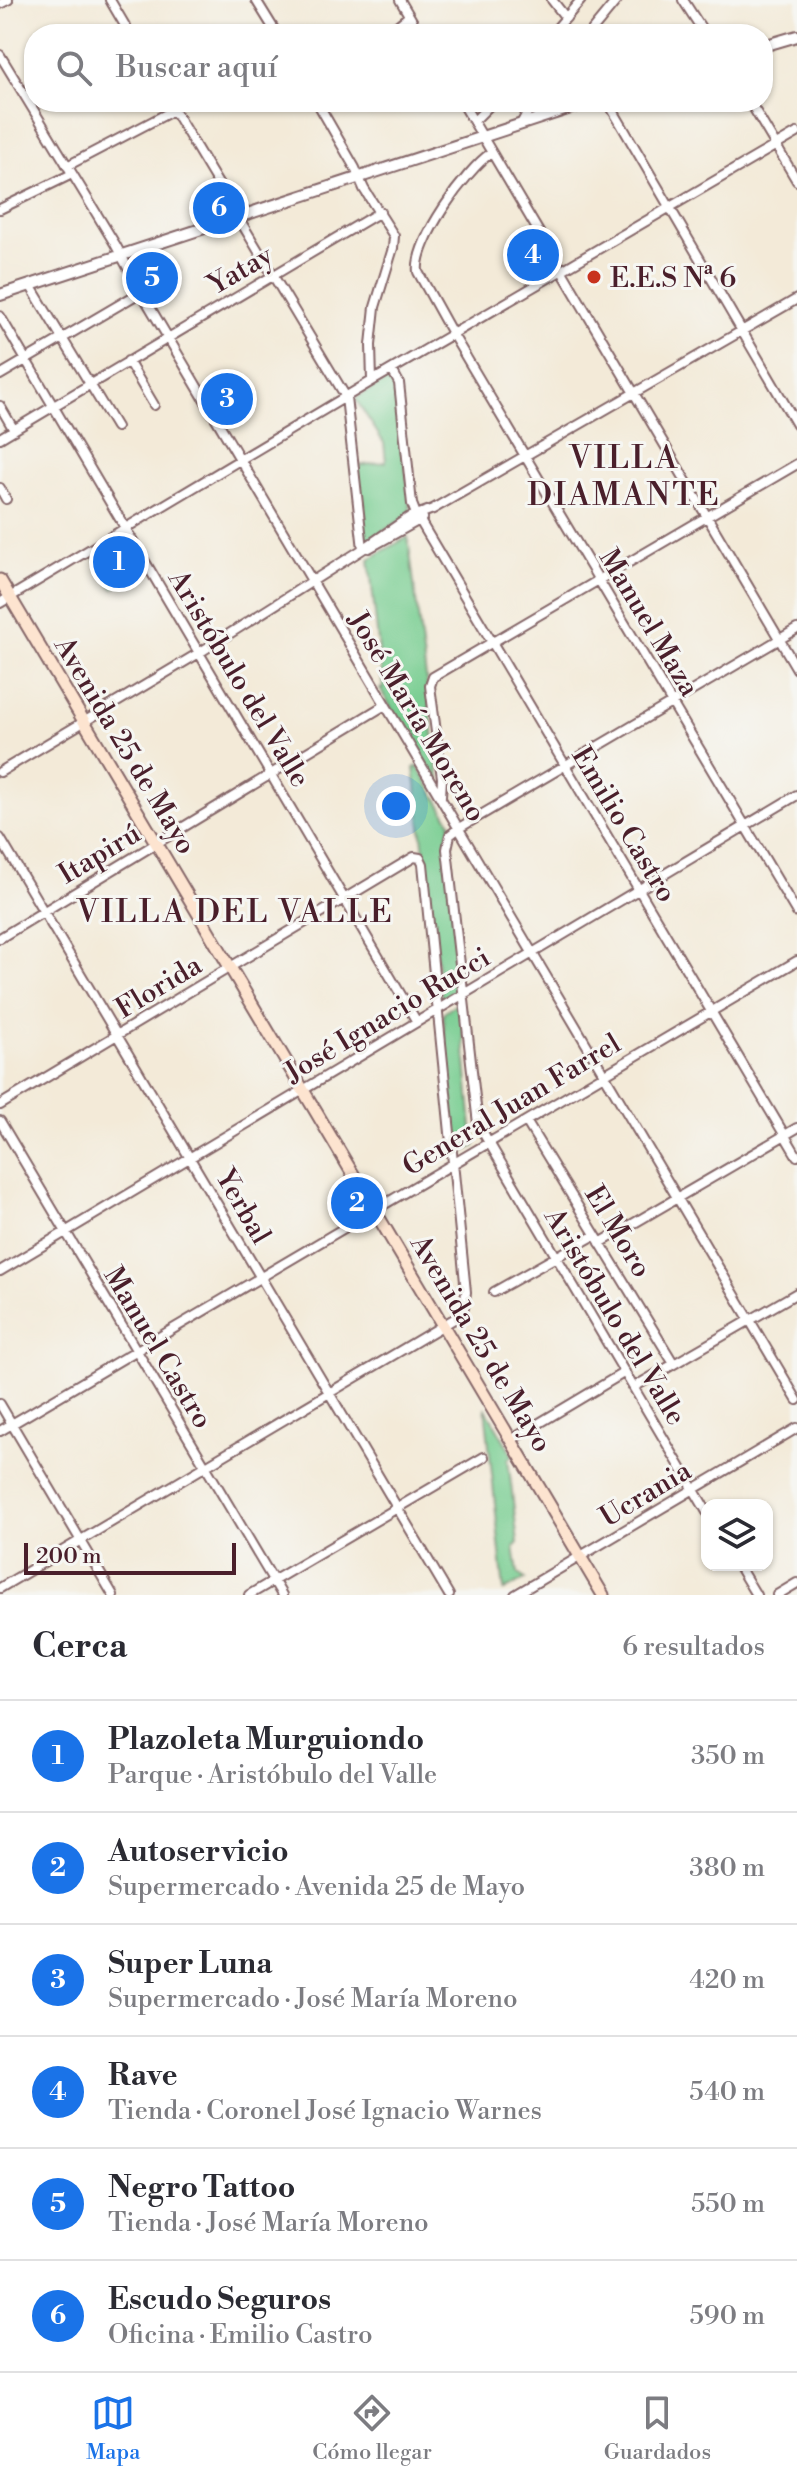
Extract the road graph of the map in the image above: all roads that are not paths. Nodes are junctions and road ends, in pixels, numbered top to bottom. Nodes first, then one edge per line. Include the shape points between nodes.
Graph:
1 (8, 0) edge
2 (110, 0) edge
3 (256, 0) edge
4 (400, 0) edge
5 (552, 0) edge
6 (581, 0) edge
7 (617, 0) edge
8 (683, 0) edge
9 (0, 4) edge
10 (409, 16) junction
11 (566, 18) junction
12 (124, 24) edge
13 (271, 24) edge
14 (399, 24) edge
15 (414, 24) edge
16 (561, 24) edge
17 (597, 24) edge
18 (699, 24) edge
19 (797, 36) edge
20 (773, 43) edge
21 (0, 55) edge
22 (24, 95) edge
23 (34, 112) edge
24 (162, 112) edge
25 (176, 112) edge
26 (323, 112) edge
27 (468, 112) edge
28 (483, 112) edge
29 (528, 112) edge
30 (558, 112) edge
31 (614, 112) edge
32 (756, 112) edge
33 (474, 121) junction
34 (521, 124) junction
35 (797, 133) edge
36 (483, 136) junction
37 (775, 145) junction
38 (491, 153) junction
39 (69, 170) junction
40 (360, 179) junction
41 (797, 181) edge
42 (0, 209) edge
43 (668, 209) junction
44 (380, 212) junction
45 (238, 218) junction
46 (121, 254) junction
47 (561, 271) junction
48 (274, 275) junction
49 (30, 285) junction
50 (141, 292) junction
51 (0, 295) edge
52 (797, 299) edge
53 (0, 317) edge
54 (742, 331) junction
55 (453, 335) junction
56 (168, 337) junction
57 (62, 338) junction
58 (26, 360) junction
59 (128, 361) junction
60 (392, 370) junction
61 (0, 375) edge
62 (372, 381) junction
63 (90, 384) junction
64 (634, 393) junction
65 (346, 397) junction
66 (154, 405) dead end
67 (0, 406) edge
68 (53, 406) junction
69 (797, 425) edge
70 (116, 427) dead end
71 (14, 430) junction
72 (0, 438) edge
73 (525, 456) junction
74 (241, 460) junction
75 (797, 464) edge
76 (0, 488) edge
77 (6, 499) dead end
78 (418, 518) junction
79 (708, 518) junction
80 (126, 529) junction
81 (363, 549) junction
82 (0, 580) edge
83 (312, 580) junction
84 (600, 581) junction
85 (5, 600) edge
86 (797, 629) edge
87 (779, 640) junction
88 (492, 644) junction
89 (199, 653) junction
90 (797, 669) edge
91 (673, 703) junction
92 (385, 705) junction
93 (85, 722) junction
94 (566, 767) junction
95 (0, 772) edge
96 (272, 775) junction
97 (797, 795) edge
98 (441, 797) junction
99 (745, 826) junction
100 (459, 828) junction
101 (0, 838) edge
102 (157, 844) junction
103 (638, 888) junction
104 (346, 899) junction
105 (44, 912) junction
106 (797, 913) edge
107 (0, 938) edge
108 (532, 952) junction
109 (797, 961) edge
110 (231, 968) junction
111 (464, 994) junction
112 (437, 1010) junction
113 (711, 1012) junction
114 (417, 1022) junction
115 (117, 1036) junction
116 (604, 1075) junction
117 (305, 1090) junction
118 (0, 1105) edge
119 (0, 1121) edge
120 (526, 1121) junction
121 (797, 1128) edge
122 (784, 1135) junction
123 (487, 1144) junction
124 (797, 1156) edge
125 (190, 1158) junction
126 (453, 1165) junction
127 (677, 1198) junction
128 (375, 1210) junction
129 (65, 1232) junction
130 (598, 1239) junction
131 (555, 1257) junction
132 (0, 1271) edge
133 (261, 1278) junction
134 (494, 1292) dead end
135 (797, 1293) edge
136 (749, 1321) junction
137 (443, 1325) junction
138 (137, 1351) junction
139 (674, 1364) junction
140 (625, 1372) junction
141 (634, 1387) junction
142 (329, 1391) junction
143 (797, 1400) edge
144 (0, 1404) edge
145 (12, 1424) junction
146 (797, 1428) edge
147 (0, 1431) edge
148 (511, 1440) junction
149 (484, 1457) dead end
150 (204, 1465) junction
151 (694, 1490) junction
152 (701, 1502) edge
153 (398, 1508) junction
154 (81, 1540) junction
155 (580, 1557) junction
156 (742, 1571) edge
157 (274, 1581) junction
158 (797, 1583) edge
159 (0, 1588) edge
160 (534, 1590) edge
161 (113, 1595) edge
162 (249, 1595) edge
163 (282, 1595) edge
164 (449, 1595) edge
165 (515, 1595) edge
166 (603, 1595) edge
167 (756, 1595) edge
168 (777, 1595) edge

1 - 9 street
2 - 12 street
3 - 13 street
4 - 10 street
5 - 11 street
6 - 11 street
7 - 17 street
8 - 18 street
10 - 14 street
10 - 15 street
11 - 16 street
19 - 20 street
21 - 22 street, José María Moreno
23 - 39 street, José María Moreno
24 - 39 street
25 - 45 street
26 - 40 street
27 - 33 street
28 - 33 street
29 - 34 street
30 - 34 street
31 - 43 street
32 - 37 street
33 - 36 street
34 - 36 street
35 - 37 street
36 - 38 street
36 - 40 street
37 - 41 street
37 - 43 street
38 - 47 street
38 - 55 street, Manuel Maza via 439,215 418,261 418,272
39 - 42 street
39 - 46 street, José María Moreno
40 - 44 street
40 - 45 street
43 - 47 street
43 - 54 street
44 - 48 street, Yatay
44 - 62 street via 394,236 375,307
45 - 46 street
45 - 48 street
46 - 49 street
46 - 50 street, José María Moreno
47 - 55 street
47 - 64 street
48 - 56 street, Yatay
48 - 65 street
49 - 51 street
49 - 57 street
50 - 56 street, José María Moreno
50 - 57 street
52 - 54 street
53 - 58 street, Aristóbulo del Valle
54 - 64 street
54 - 69 street
55 - 60 street
55 - 73 street, Manuel Maza
56 - 59 street, Yatay
56 - 74 street, José María Moreno
57 - 58 street
57 - 63 street
58 - 61 street
58 - 68 street, Aristóbulo del Valle
59 - 63 street, Yatay
59 - 66 street
60 - 62 street
60 - 78 street via 399,383
62 - 65 street
63 - 68 street, Yatay
63 - 70 street
64 - 73 street
64 - 79 street
65 - 74 street
65 - 81 street
67 - 71 street
68 - 71 street, Yatay
68 - 80 street, Aristóbulo del Valle
71 - 72 street, Yatay
73 - 78 street
73 - 84 street, Manuel Maza
74 - 80 street
74 - 83 street, José María Moreno
75 - 79 street
76 - 77 street
78 - 81 street via 377,546
78 - 88 street, Emilio Castro
79 - 84 street
79 - 87 street
80 - 85 street
80 - 89 street, Aristóbulo del Valle
81 - 83 street
82 - 85 main road, Avenida 25 de Mayo
83 - 89 street
83 - 92 street, José María Moreno
84 - 88 street
84 - 91 street, Manuel Maza
85 - 93 main road, Avenida 25 de Mayo
86 - 87 street
87 - 90 street
87 - 91 street
88 - 94 street, Emilio Castro
88 - 98 street via 433,677
89 - 93 street
89 - 96 street, Aristóbulo del Valle
91 - 94 street
91 - 99 street, Manuel Maza
92 - 96 street, Itapirú
92 - 98 street, José María Moreno
93 - 95 street
93 - 102 main road, Avenida 25 de Mayo
94 - 100 street
94 - 103 street, Emilio Castro
96 - 102 street, Itapirú
96 - 104 street, Aristóbulo del Valle
97 - 99 street, José Ignacio Rucci
98 - 100 street, José María Moreno
99 - 103 street, José Ignacio Rucci
99 - 106 street, Manuel Maza
100 - 108 street, José María Moreno
100 - 111 street, Aristóbulo del Valle via 450,835 447,849
101 - 105 street, Yerbal
102 - 105 street, Itapirú
102 - 110 main road, Avenida 25 de Mayo
103 - 108 street, José Ignacio Rucci
103 - 113 street, Emilio Castro
104 - 110 street, Florida
104 - 112 street, Florida via 420,858
104 - 114 street, Aristóbulo del Valle
105 - 107 street, Itapirú
105 - 115 street, Yerbal
108 - 111 street, José Ignacio Rucci
108 - 116 street, José María Moreno
109 - 113 street, General Juan Farrel
110 - 115 street, Florida
110 - 117 main road, Avenida 25 de Mayo
111 - 112 street, José Ignacio Rucci
111 - 123 street, Aristóbulo del Valle via 476,1116
112 - 114 street, José Ignacio Rucci
112 - 126 street
113 - 116 street, General Juan Farrel
113 - 122 street, Emilio Castro
114 - 117 street, José Ignacio Rucci
115 - 118 street, Florida
115 - 125 street, Yerbal
116 - 120 street, General Juan Farrel
116 - 127 street, José María Moreno
117 - 125 street, José Ignacio Rucci
117 - 128 main road, Avenida 25 de Mayo
119 - 129 street, Manuel Castro
120 - 123 street, General Juan Farrel
120 - 130 street, El Moro
121 - 122 street
122 - 124 street, Emilio Castro
122 - 127 street
123 - 126 street, General Juan Farrel
123 - 131 street, Aristóbulo del Valle
125 - 129 street, José Ignacio Rucci
125 - 133 street, Yerbal
126 - 128 street, General Juan Farrel
126 - 137 street via 466,1292 460,1314
127 - 130 street
127 - 136 street, José María Moreno
128 - 133 street, General Juan Farrel
128 - 137 main road, Avenida 25 de Mayo
129 - 132 street, José Ignacio Rucci
129 - 138 street, Manuel Castro
130 - 131 street
130 - 139 street, El Moro
131 - 134 street
131 - 140 street, Aristóbulo del Valle
133 - 138 street, General Juan Farrel
133 - 142 street, Yerbal
135 - 136 street
136 - 139 street
136 - 143 street, José María Moreno
137 - 142 street
137 - 148 main road, Avenida 25 de Mayo
138 - 145 street, General Juan Farrel
138 - 150 street, Manuel Castro
139 - 141 street
140 - 141 street, Aristóbulo del Valle
140 - 148 street
141 - 151 street, Aristóbulo del Valle
142 - 150 street
142 - 153 street, Yerbal
144 - 145 street
145 - 147 street, General Juan Farrel
145 - 154 street
146 - 151 street, Ucrania
148 - 155 main road, Avenida 25 de Mayo
149 - 153 street
150 - 154 street
150 - 157 street, Manuel Castro
151 - 152 street, Aristóbulo del Valle
151 - 155 street, Ucrania
153 - 157 street
153 - 164 street, Yerbal
154 - 159 street
154 - 161 street
155 - 160 street, Ucrania
155 - 166 main road, Avenida 25 de Mayo
156 - 167 street
157 - 162 street
157 - 163 street, Manuel Castro
158 - 168 street
160 - 165 street, Ucrania

